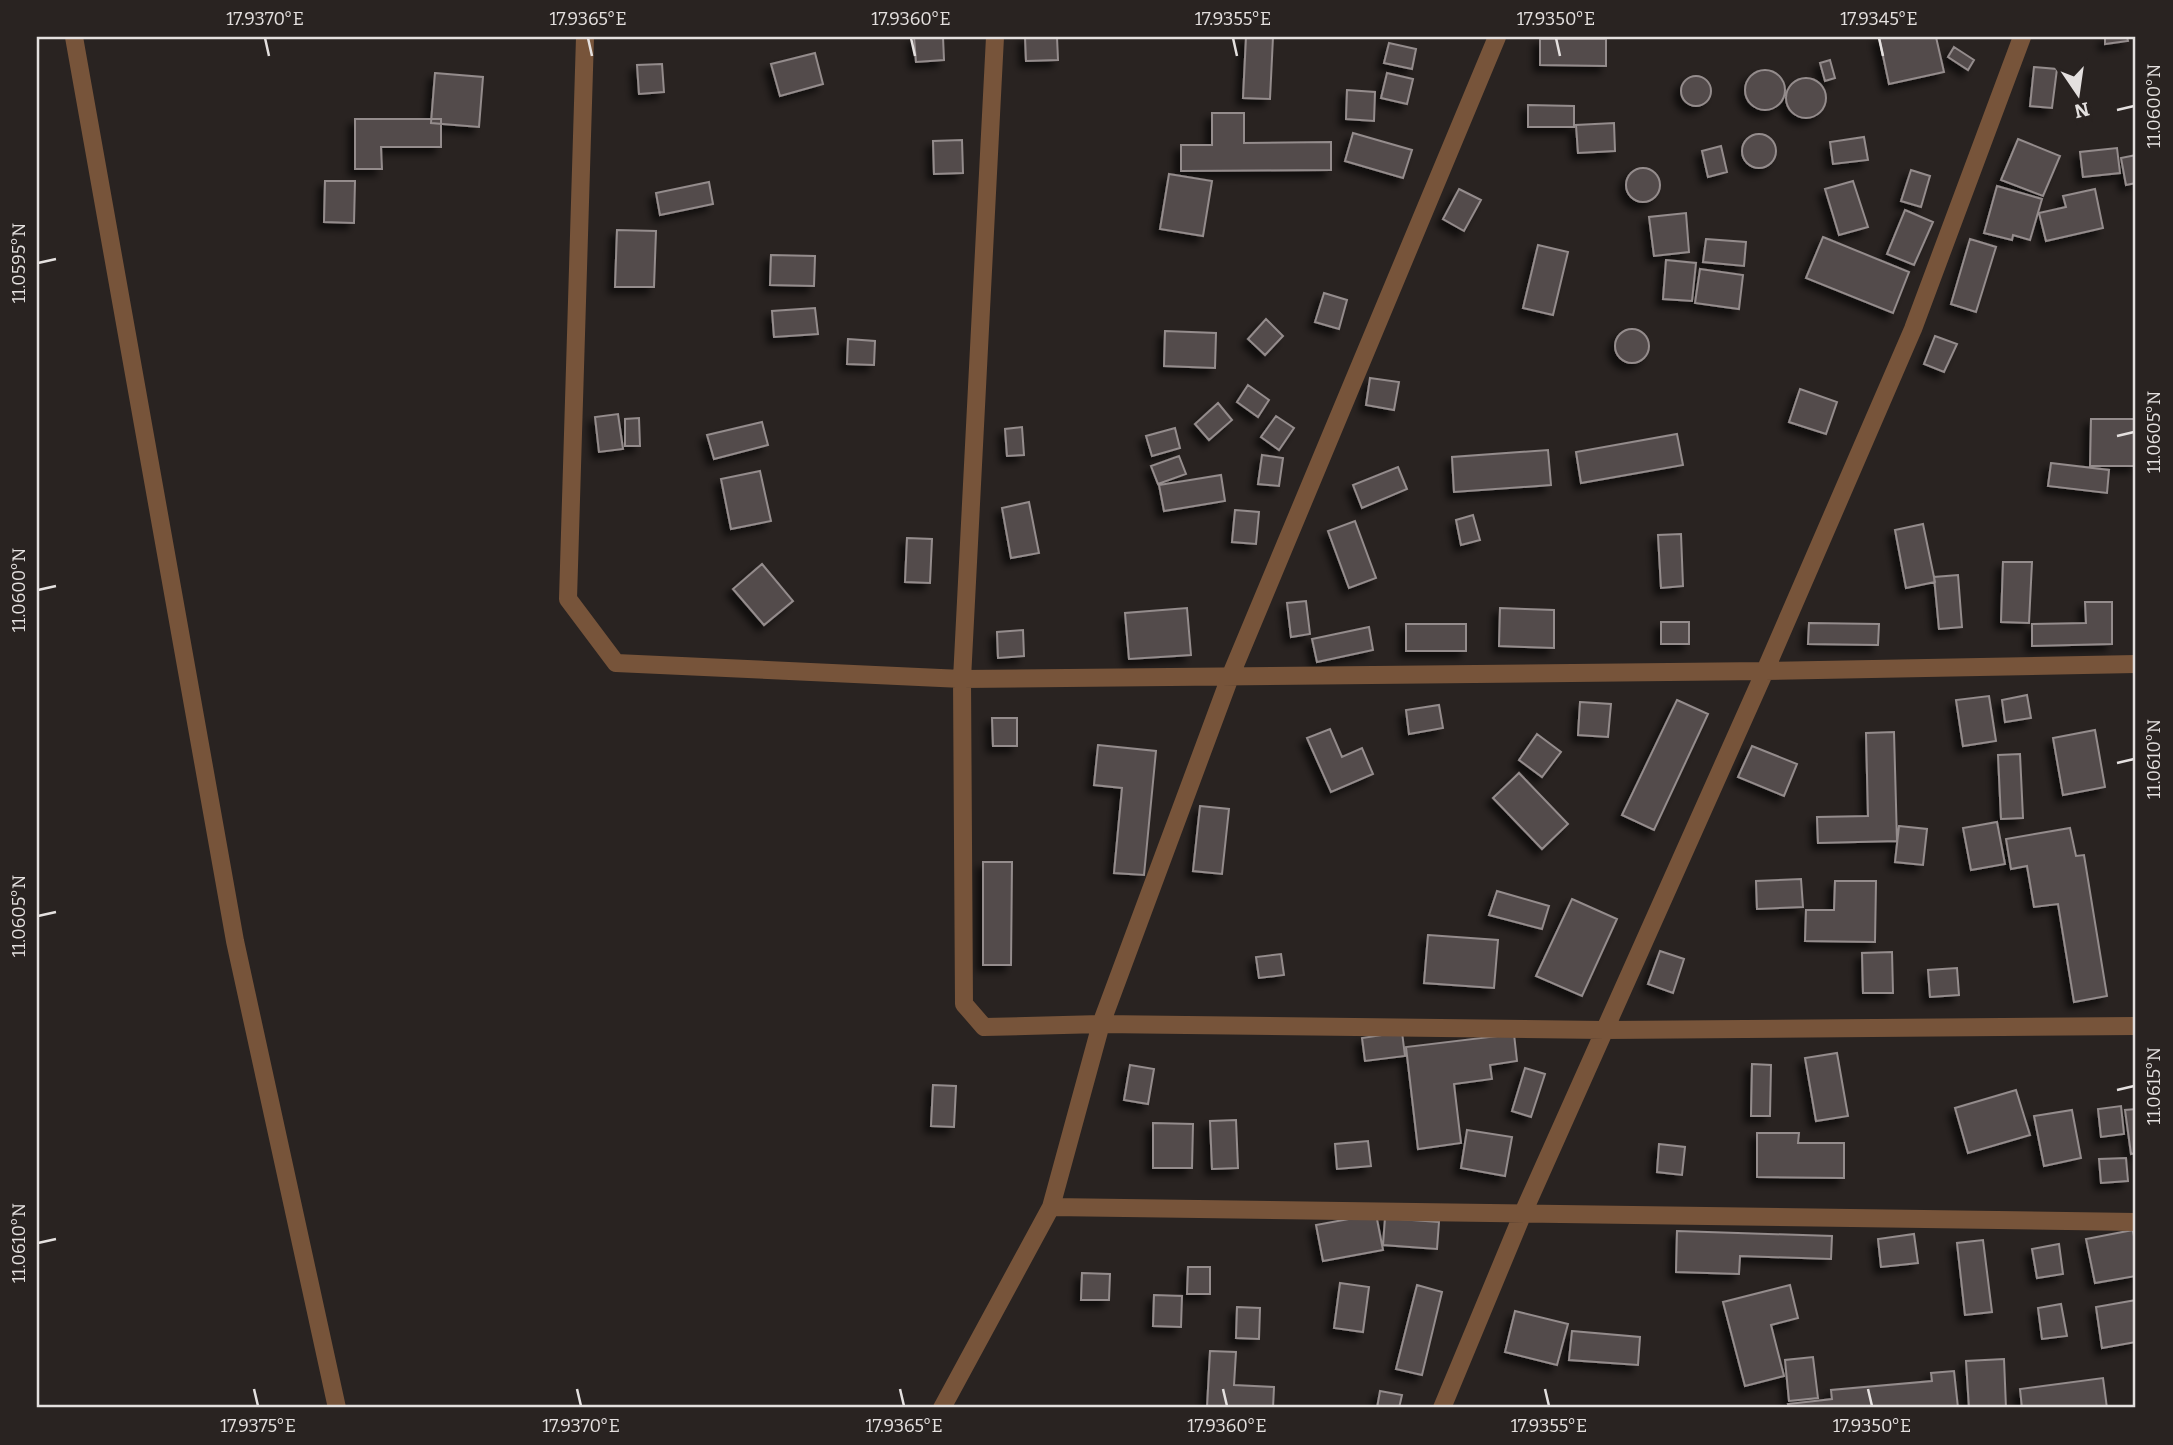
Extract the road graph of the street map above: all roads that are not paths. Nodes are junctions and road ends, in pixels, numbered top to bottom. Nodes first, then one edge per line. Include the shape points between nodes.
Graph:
1 (74, 37) edge
2 (585, 37) edge
3 (995, 37) edge
4 (1497, 37) edge
5 (2022, 37) edge
6 (2136, 664) edge
7 (1765, 671) junction
8 (1230, 677) junction
9 (962, 679) junction
10 (1101, 1024) junction
11 (2136, 1026) edge
12 (1605, 1030) junction
13 (1051, 1207) junction
14 (1523, 1213) junction
15 (2136, 1222) edge
16 (337, 1408) edge
17 (942, 1408) edge
18 (1442, 1408) edge

1 - 16 street via 236,942
2 - 9 street via 568,599 616,663
3 - 9 street
4 - 8 street
5 - 7 street via 1913,330
6 - 7 street
7 - 8 street
7 - 12 street
8 - 9 street
8 - 10 street
9 - 10 street via 964,1004 984,1027
10 - 12 street
10 - 13 street
11 - 12 street
12 - 14 street
13 - 14 street
13 - 17 street
14 - 15 street
14 - 18 street

